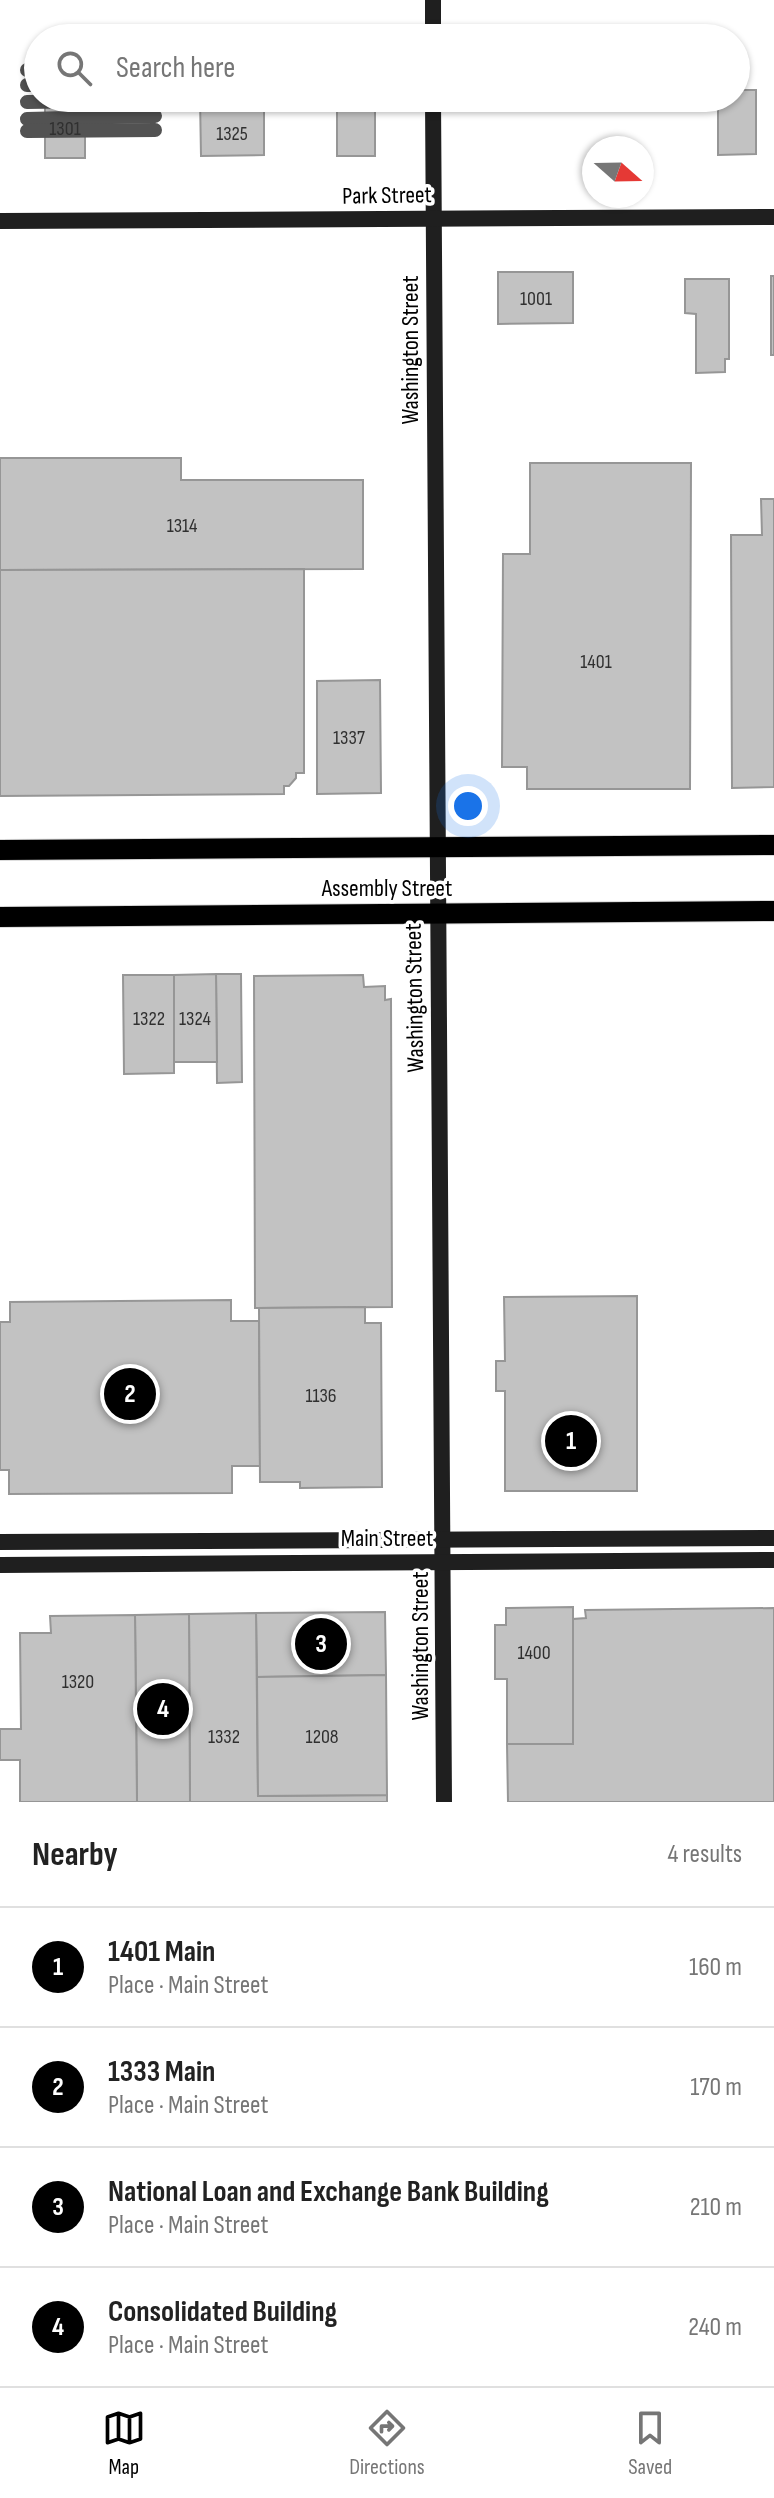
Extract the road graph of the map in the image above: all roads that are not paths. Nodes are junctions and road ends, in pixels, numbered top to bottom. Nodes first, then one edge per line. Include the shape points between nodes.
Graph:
1 (433, 0) edge
2 (433, 24) edge
3 (433, 112) edge
4 (155, 123) dead end
5 (27, 125) dead end
6 (774, 217) edge
7 (433, 218) junction
8 (0, 221) edge
9 (774, 845) edge
10 (437, 847) junction
11 (0, 850) edge
12 (774, 911) edge
13 (437, 913) junction
14 (0, 917) edge
15 (774, 1538) edge
16 (444, 1539) junction
17 (0, 1542) edge
18 (774, 1560) edge
19 (443, 1562) junction
20 (0, 1565) edge
21 (444, 1802) edge

1 - 2 street
3 - 7 street, Washington Street
4 - 5 lane
6 - 7 street, Park Street
7 - 8 street, Park Street
7 - 10 street, Washington Street
9 - 10 main road, Assembly Street
10 - 11 main road, Assembly Street
10 - 13 street, Washington Street
12 - 13 main road, Assembly Street
13 - 14 main road, Assembly Street
13 - 16 street, Washington Street
15 - 16 street, Main Street
16 - 17 street, Main Street
16 - 19 street, Washington Street
18 - 19 street, Main Street
19 - 20 street, Main Street
19 - 21 street, Washington Street

